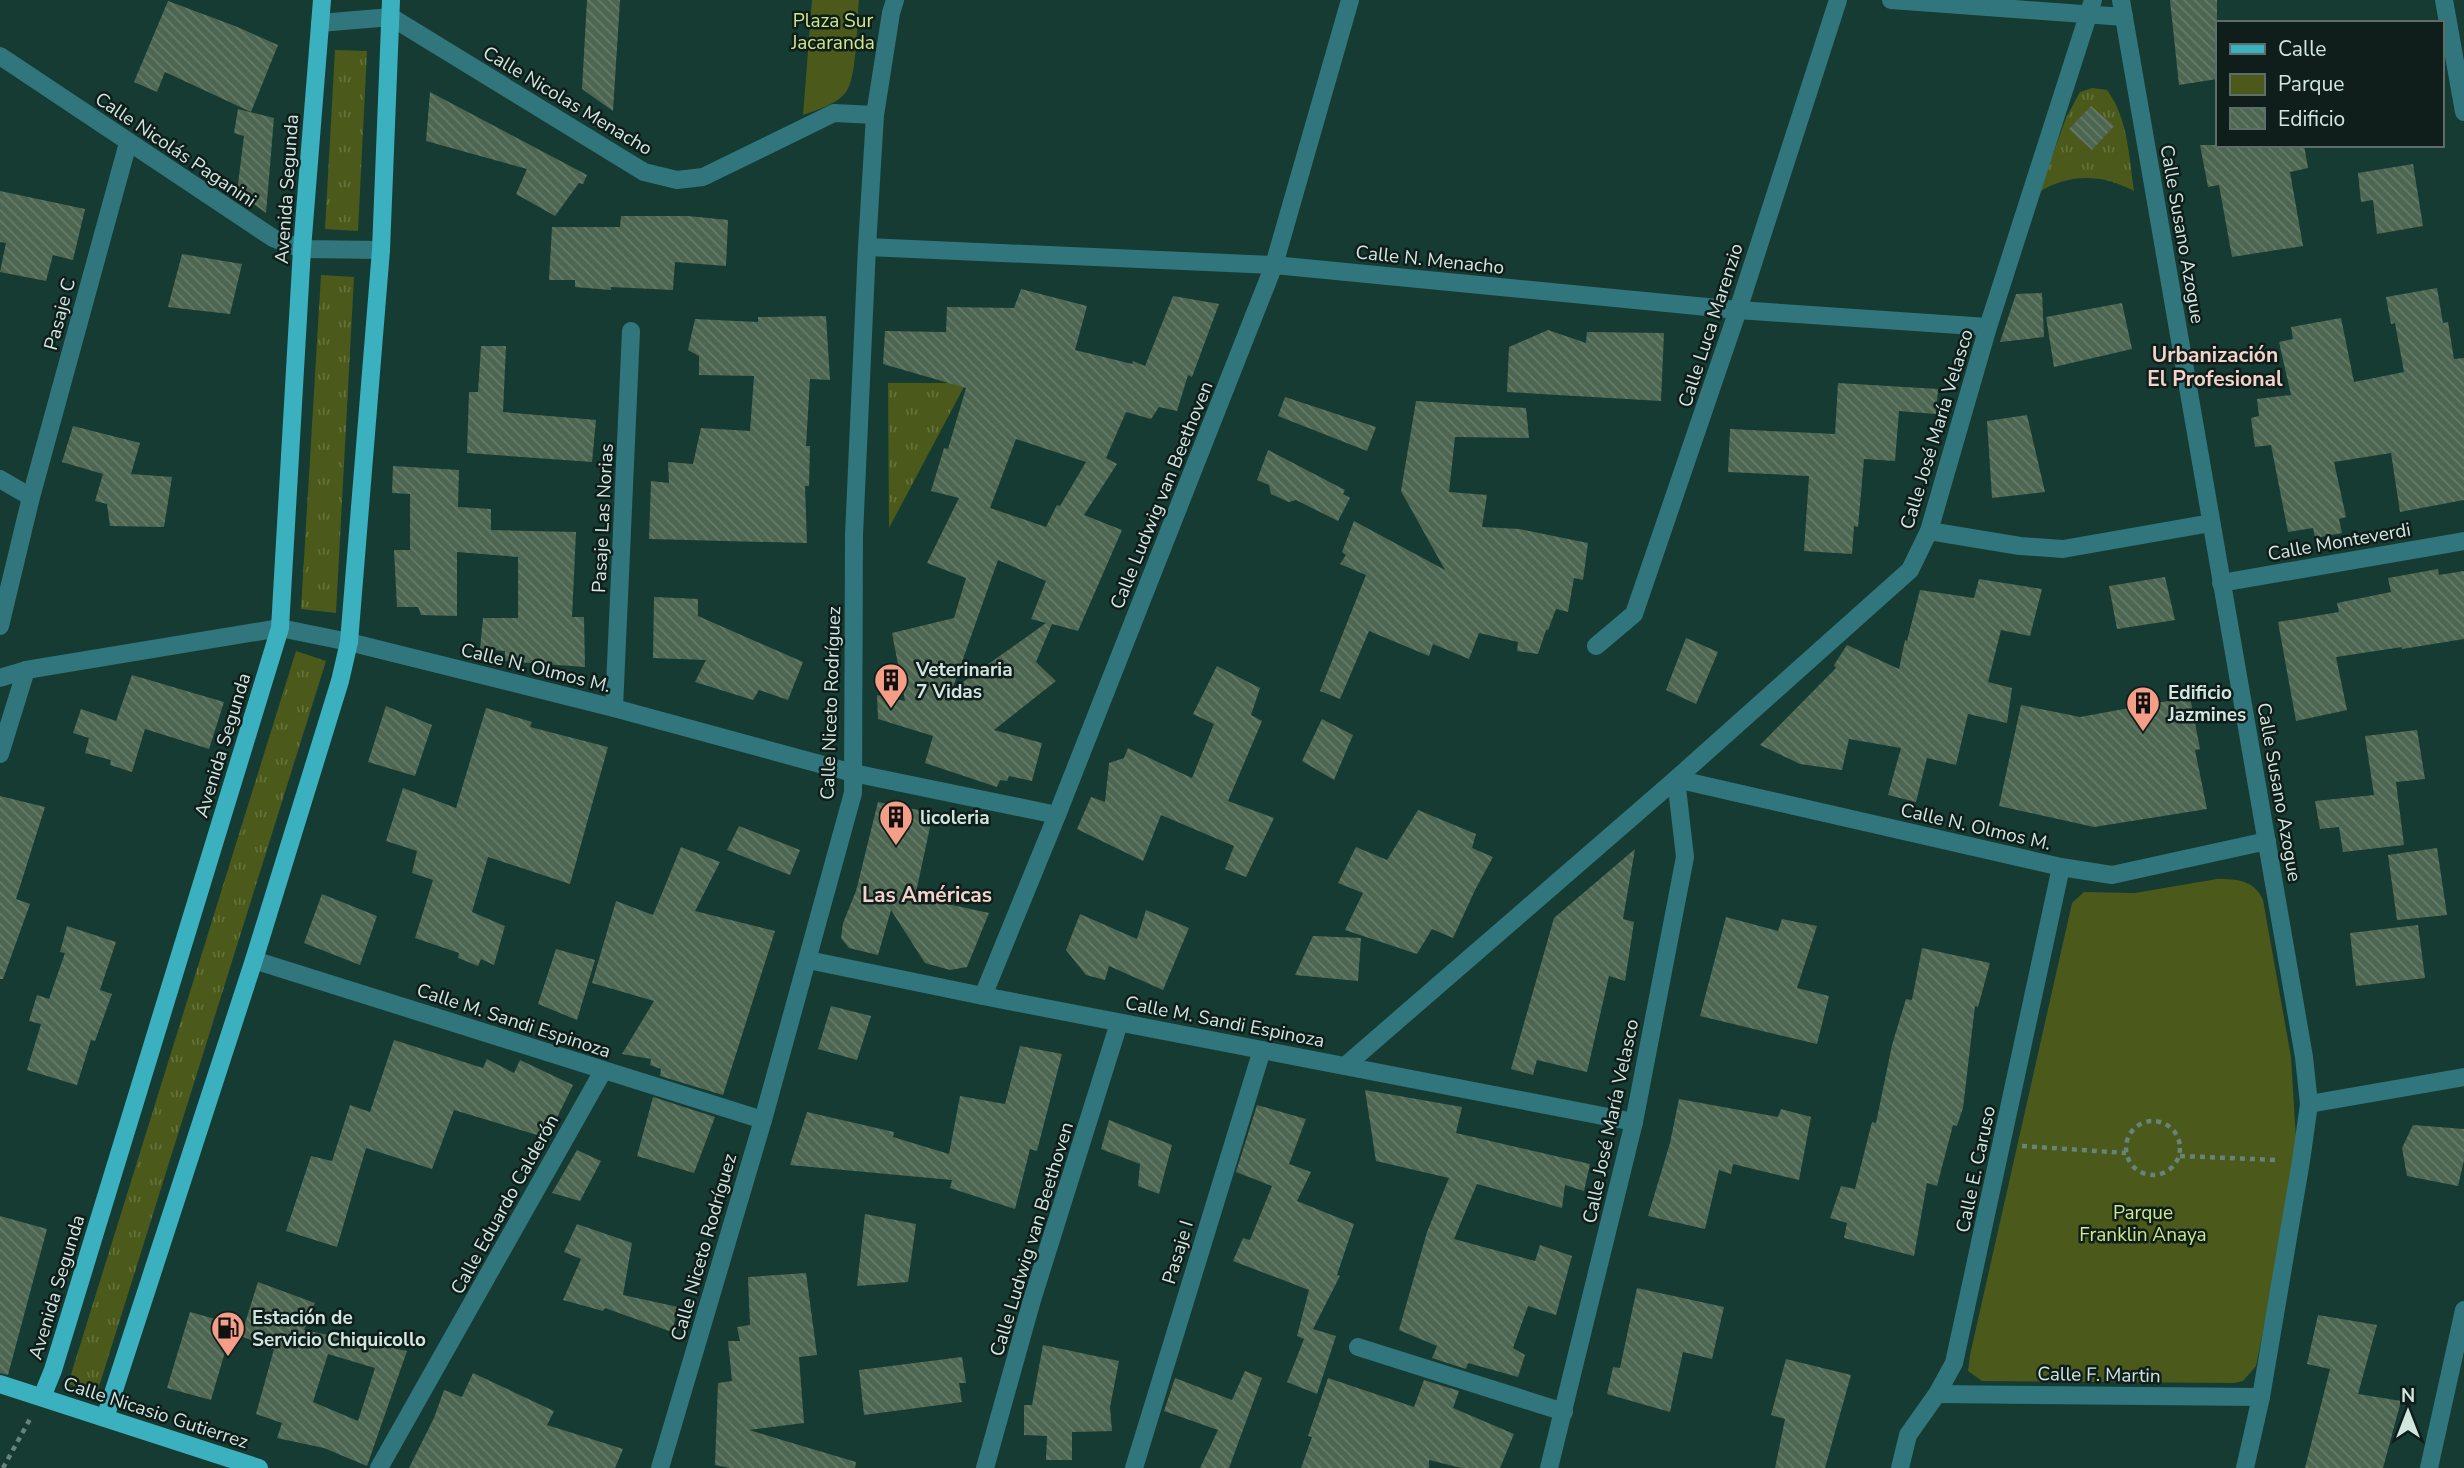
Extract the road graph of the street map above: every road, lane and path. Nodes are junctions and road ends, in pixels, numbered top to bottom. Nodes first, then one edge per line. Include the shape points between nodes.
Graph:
1 (322, 0) edge
2 (895, 0) edge
3 (1350, 0) edge
4 (1838, 0) edge
5 (1891, 0) edge
6 (2444, 0) edge
7 (391, 8) edge
8 (2090, 8) edge
9 (2123, 8) edge
10 (320, 23) junction
11 (0, 56) edge
12 (2464, 112) edge
13 (875, 115) junction
14 (128, 142) junction
15 (867, 247) junction
16 (302, 249) junction
17 (381, 250) junction
18 (1274, 265) junction
19 (1738, 310) junction
20 (1988, 327) junction
21 (631, 331) dead end
22 (0, 479) edge
23 (31, 497) junction
24 (2211, 523) junction
25 (1929, 531) junction
26 (2464, 541) edge
27 (2221, 583) junction
28 (0, 626) edge
29 (280, 628) junction
30 (349, 642) junction
31 (1596, 646) dead end
32 (26, 670) junction
33 (0, 678) edge
34 (614, 708) junction
35 (0, 754) edge
36 (853, 774) junction
37 (1676, 779) junction
38 (1057, 815) junction
39 (2267, 841) junction
40 (2061, 867) junction
41 (254, 960) junction
42 (808, 960) junction
43 (983, 996) junction
44 (1119, 1023) junction
45 (1262, 1050) junction
46 (1345, 1066) junction
47 (603, 1071) junction
48 (2464, 1077) edge
49 (2309, 1104) junction
50 (763, 1120) junction
51 (1634, 1122) junction
52 (2002, 1143) junction
53 (2126, 1153) junction
54 (2180, 1156) junction
55 (2301, 1161) junction
56 (2464, 1310) edge
57 (1358, 1347) dead end
58 (0, 1384) edge
59 (1937, 1394) junction
60 (42, 1397) junction
61 (2261, 1397) junction
62 (1564, 1412) junction
63 (106, 1418) junction
64 (3, 1468) edge
65 (258, 1468) edge
66 (379, 1468) edge
67 (660, 1468) edge
68 (985, 1468) edge
69 (1134, 1468) edge
70 (1549, 1468) edge
71 (1900, 1468) edge
72 (2245, 1468) edge
73 (2429, 1468) edge

1 - 10 main road, Avenida Segunda
2 - 13 street, Calle Niceto Rodríguez
3 - 18 street, Calle Ludwig van Beethoven
4 - 19 street, Calle Luca Marenzio
5 - 8 street
6 - 12 street
7 - 10 street
7 - 13 street, Calle Nicolas Menacho via 643,172 677,180 703,177 834,113
7 - 17 main road
8 - 9 street
8 - 20 street, Calle José María Velasco
9 - 24 street, Calle Susano Azogue
10 - 16 main road, Avenida Segunda
11 - 14 street, Calle Nicolás Paganini
13 - 15 street, Calle Niceto Rodríguez
14 - 16 street, Calle Nicolás Paganini via 272,238
14 - 23 street, Pasaje C
15 - 18 street, Calle N. Menacho
15 - 36 street, Calle Niceto Rodríguez via 854,535
16 - 17 street, Calle Nicolás Paganini
16 - 29 main road, Avenida Segunda
17 - 30 main road
18 - 19 street, Calle N. Menacho
18 - 38 street, Calle Ludwig van Beethoven
19 - 20 street, Calle N. Menacho
19 - 31 street, Calle Luca Marenzio via 1634,614
20 - 25 street, Calle José María Velasco
21 - 34 street, Pasaje Las Norias
22 - 23 street
23 - 28 street, Pasaje C
24 - 25 street via 2063,549
24 - 27 street, Calle Susano Azogue
25 - 37 street, Calle José María Velasco via 1910,570
26 - 27 street, Calle Monteverdi
27 - 39 street, Calle Susano Azogue
29 - 30 street, Calle N. Olmos M.
29 - 32 street, Calle N. Olmos M.
29 - 60 main road, Avenida Segunda
30 - 34 street, Calle N. Olmos M.
30 - 41 main road
32 - 33 street, Calle N. Olmos M.
32 - 35 street
34 - 36 street, Calle N. Olmos M.
36 - 38 street, Calle N. Olmos M.
36 - 42 street, Calle Niceto Rodríguez via 853,793
37 - 40 street, Calle N. Olmos M.
37 - 46 street, Calle José María Velasco
37 - 51 street, Calle José María Velasco via 1685,857
38 - 43 street, Calle Ludwig van Beethoven
39 - 40 street, Calle N. Olmos M. via 2112,875
39 - 49 street, Calle Susano Azogue
40 - 52 street, Calle E. Caruso
41 - 47 street, Calle M. Sandi Espinoza
41 - 63 main road
42 - 43 street, Calle M. Sandi Espinoza
42 - 50 street, Calle Niceto Rodríguez
43 - 44 street, Calle M. Sandi Espinoza
44 - 45 street, Calle M. Sandi Espinoza
44 - 68 street, Calle Ludwig van Beethoven
45 - 46 street, Calle M. Sandi Espinoza
45 - 69 street, Pasaje I
46 - 51 street, Calle M. Sandi Espinoza
47 - 50 street, Calle M. Sandi Espinoza
47 - 66 street, Calle Eduardo Calderón
48 - 49 street
49 - 55 street, Calle Susano Azogue
50 - 67 street, Calle Niceto Rodríguez
51 - 62 street, Calle José María Velasco
52 - 53 path
52 - 59 street, Calle E. Caruso via 1954,1363
53 - 54 path via 2135,1169 2152,1176 2169,1171
53 - 54 path via 2134,1129 2150,1121 2175,1131
54 - 55 path
55 - 61 street, Calle Susano Azogue
56 - 73 street
57 - 62 street
58 - 60 main road, Calle Nicasio Gutierrez
59 - 61 street, Calle F. Martin
59 - 71 street, Calle E. Caruso via 1908,1435
60 - 63 main road, Calle Nicasio Gutierrez
60 - 64 path
61 - 72 street, Calle Susano Azogue
62 - 70 street, Calle José María Velasco
63 - 65 main road, Calle Nicasio Gutierrez

